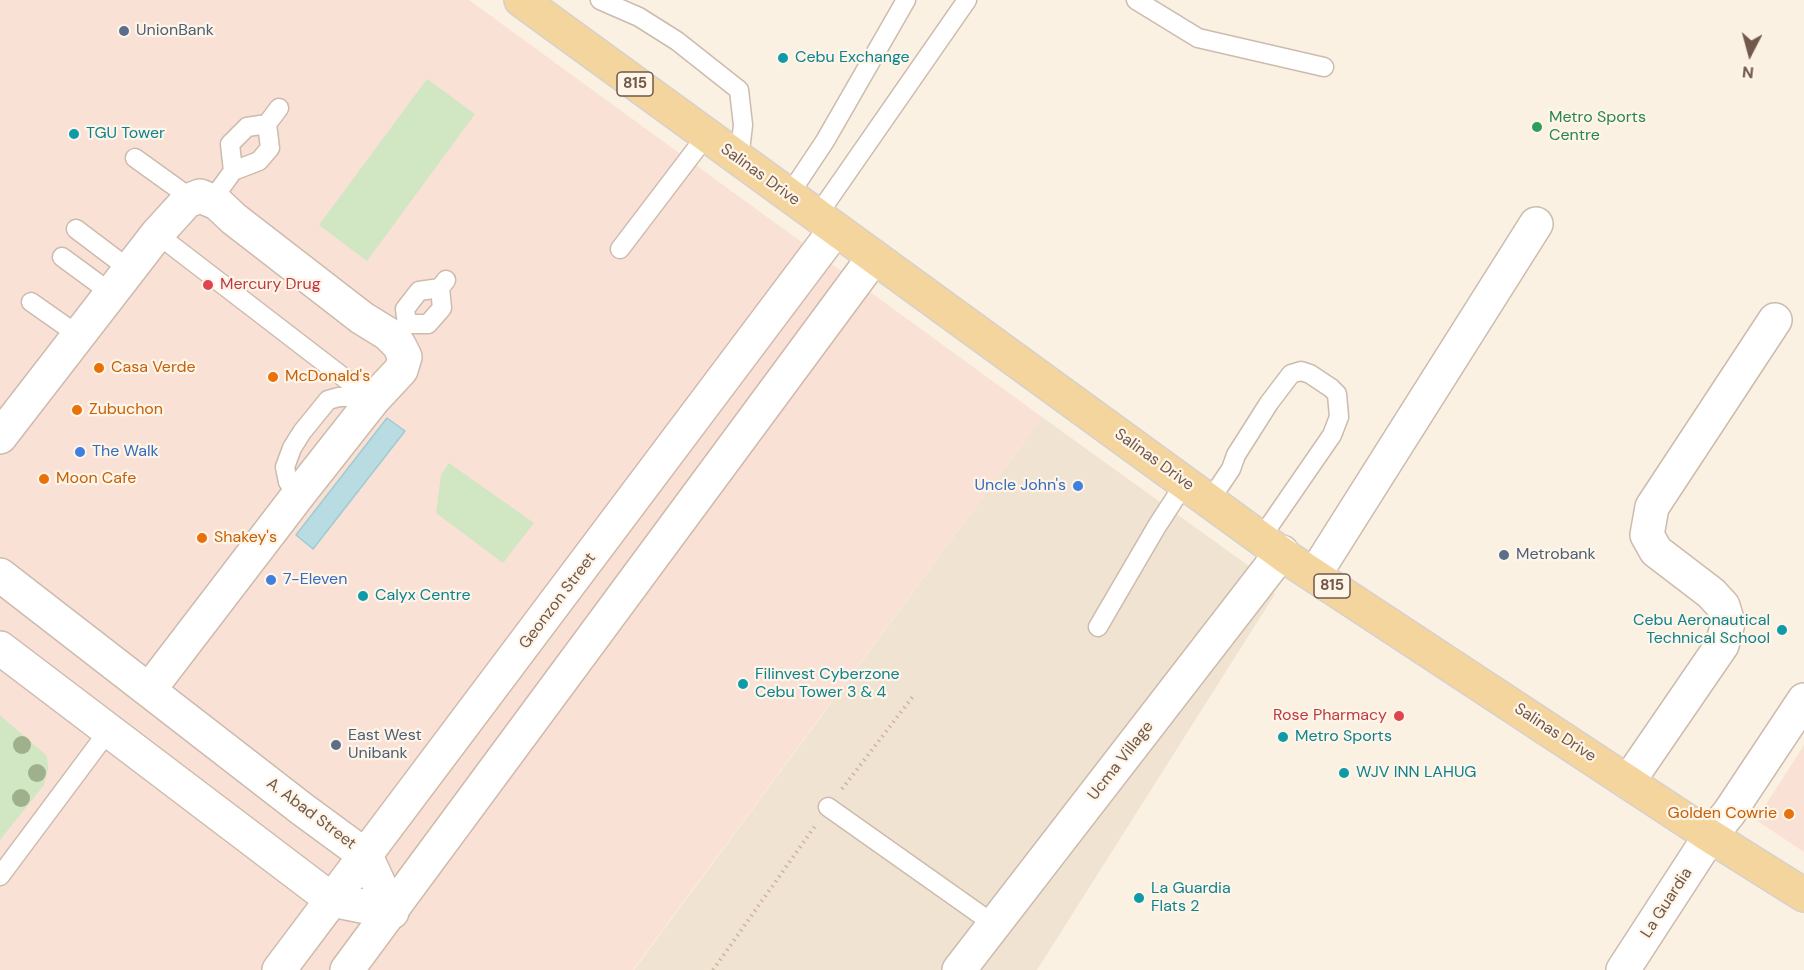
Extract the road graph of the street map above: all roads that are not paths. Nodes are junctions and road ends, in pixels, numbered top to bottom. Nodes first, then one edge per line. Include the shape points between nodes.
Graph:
1 (600, 0) edge
2 (906, 0) edge
3 (967, 0) edge
4 (1136, 0) edge
5 (532, 2) edge
6 (1324, 67) dead end
7 (279, 108) dead end
8 (267, 124) junction
9 (706, 136) junction
10 (135, 158) dead end
11 (739, 160) junction
12 (233, 171) junction
13 (789, 195) junction
14 (202, 200) junction
15 (826, 223) junction
16 (1536, 224) dead end
17 (76, 229) dead end
18 (157, 234) junction
19 (620, 249) dead end
20 (62, 257) dead end
21 (874, 257) junction
22 (120, 281) junction
23 (31, 302) dead end
24 (1775, 320) dead end
25 (401, 332) junction
26 (78, 335) junction
27 (371, 398) junction
28 (0, 437) edge
29 (1197, 492) junction
30 (1271, 545) junction
31 (1315, 574) junction
32 (0, 575) edge
33 (1098, 627) dead end
34 (0, 648) edge
35 (149, 690) junction
36 (1804, 700) edge
37 (109, 730) junction
38 (1628, 782) junction
39 (828, 807) road end
40 (1710, 836) junction
41 (366, 855) junction
42 (0, 876) edge
43 (1804, 895) edge
44 (332, 900) junction
45 (392, 912) junction
46 (994, 925) junction
47 (279, 970) edge
48 (347, 970) edge
49 (959, 970) edge
50 (1623, 970) edge

1 - 11 lane via 639,17 677,41 739,90 743,125
2 - 13 lane via 825,141
3 - 15 lane
4 - 6 lane via 1198,38
5 - 9 main road, Salinas Drive / 815
7 - 8 lane
8 - 12 lane via 270,148 259,161
8 - 12 lane via 247,127 230,144
9 - 11 main road, Salinas Drive / 815
9 - 19 lane
10 - 14 lane
11 - 13 main road, Salinas Drive / 815
12 - 14 lane
13 - 15 main road, Salinas Drive / 815
14 - 18 street via 187,201
14 - 25 street via 362,318 388,334
15 - 21 main road, Salinas Drive / 815
15 - 41 street, Geonzon Street
16 - 31 street
17 - 22 lane
18 - 22 street
18 - 27 lane
20 - 22 lane
21 - 29 main road, Salinas Drive / 815
21 - 45 street
22 - 26 street
23 - 26 lane
24 - 38 street via 1652,507 1647,535 1656,551 1711,593 1723,606 1728,623 1722,645
25 - 25 lane via 405,309 419,291 443,284 442,308 428,324
25 - 27 street via 405,357 401,370
26 - 28 street
27 - 35 street
29 - 30 main road, Salinas Drive / 815
29 - 30 lane via 1231,469 1236,455 1291,374 1310,374 1331,388 1337,394 1339,417
29 - 33 lane via 1157,526
30 - 31 main road, Salinas Drive / 815
30 - 46 street, Ucma Village
31 - 38 main road, Salinas Drive / 815
32 - 35 street, A. Abad Street
34 - 37 street
35 - 41 street, A. Abad Street
36 - 40 street, La Guardia
37 - 42 lane
37 - 44 street
38 - 40 main road, Salinas Drive / 815
39 - 46 lane
40 - 43 main road, Salinas Drive / 815
40 - 50 street, La Guardia
41 - 44 street, Geonzon Street
41 - 45 street, A. Abad Street
44 - 45 street
44 - 47 street, Geonzon Street
45 - 48 street
46 - 49 street, Ucma Village

